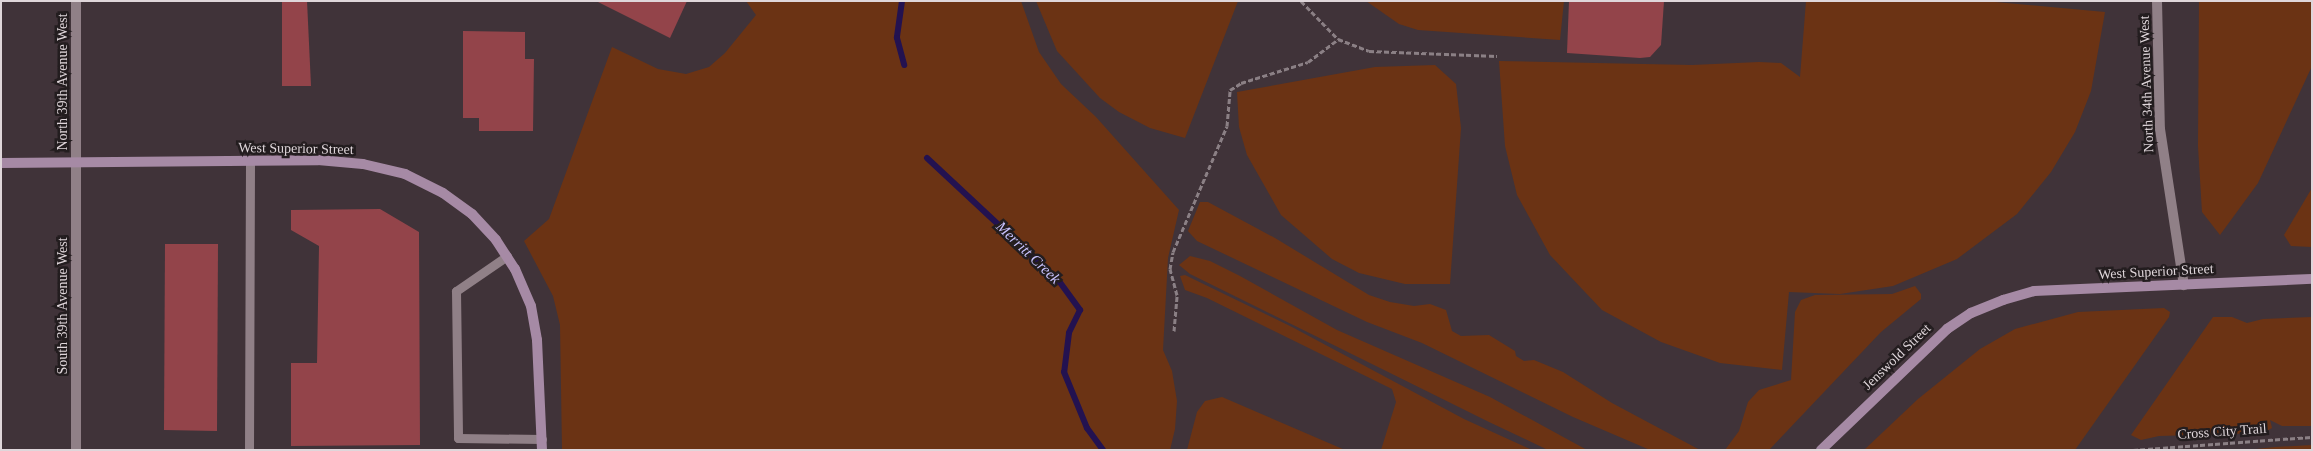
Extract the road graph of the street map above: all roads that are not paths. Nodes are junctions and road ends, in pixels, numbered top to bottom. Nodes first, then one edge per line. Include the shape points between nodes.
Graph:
1 (76, 1) edge
2 (2158, 1) edge
3 (250, 161) junction
4 (1, 163) edge
5 (77, 163) junction
6 (507, 256) junction
7 (2312, 279) edge
8 (2184, 285) junction
9 (2003, 300) joint
10 (542, 444) edge
11 (76, 450) edge
12 (249, 450) edge
13 (1821, 450) edge

1 - 5 street, North 39th Avenue West
2 - 8 street, North 34th Avenue West via 2160,129
3 - 5 street, West Superior Street
3 - 6 street, West Superior Street via 363,164 406,174 443,193 472,214
3 - 12 lane
4 - 5 street, West Superior Street
5 - 11 street, South 39th Avenue West
6 - 10 street, West Superior Street via 531,306 536,332
6 - 10 lane via 456,291 458,438
7 - 8 street, West Superior Street
8 - 9 street, West Superior Street via 2034,292
9 - 13 street, Jenswold Street via 1971,313 1947,329

